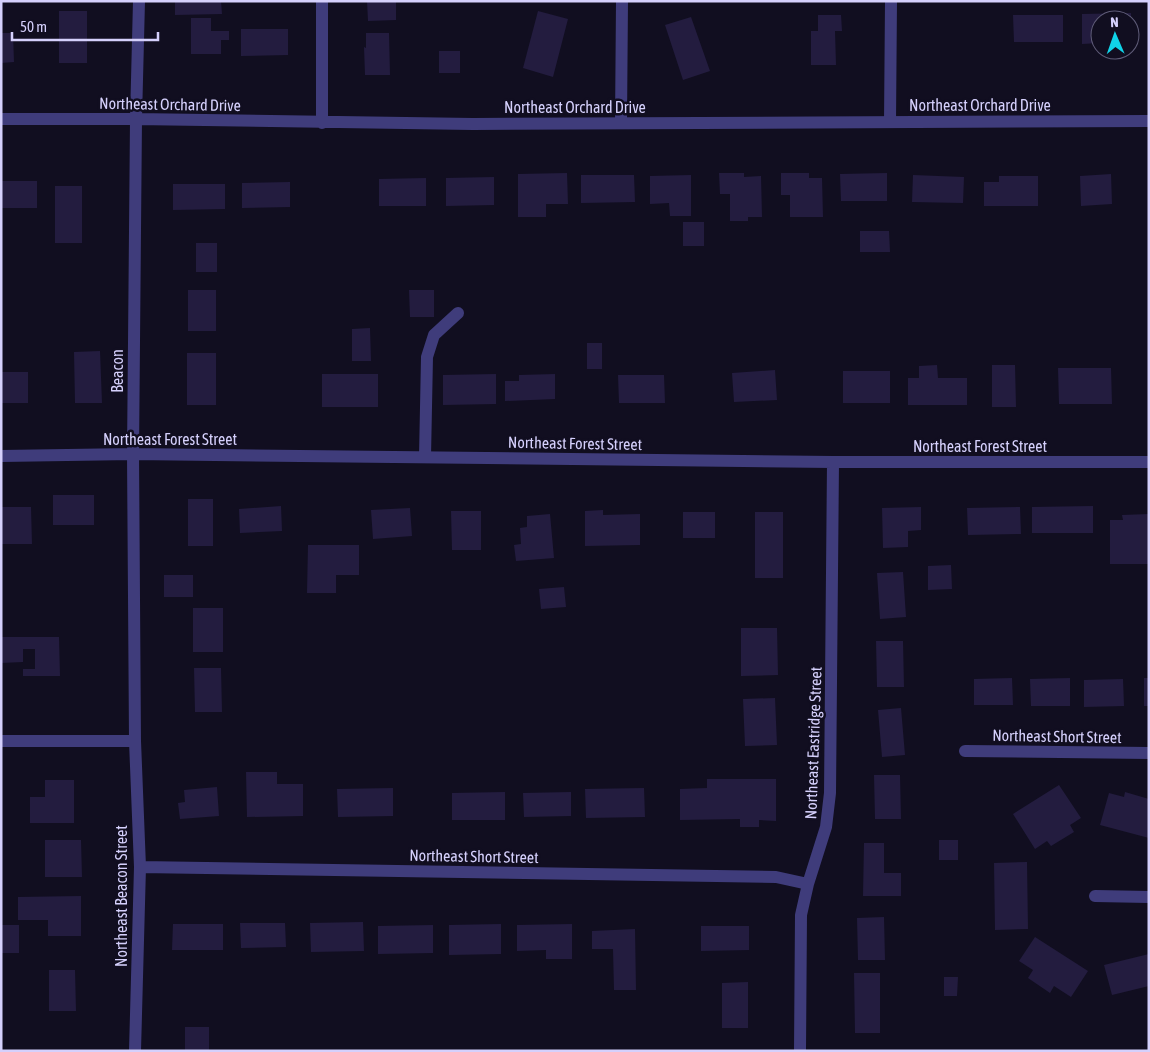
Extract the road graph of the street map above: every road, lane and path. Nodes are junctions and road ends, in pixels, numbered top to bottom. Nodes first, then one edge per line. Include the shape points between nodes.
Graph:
1 (139, 1) edge
2 (322, 1) edge
3 (622, 1) edge
4 (891, 1) edge
5 (136, 119) junction
6 (1, 120) edge
7 (1149, 121) edge
8 (890, 122) junction
9 (322, 123) junction
10 (621, 123) junction
11 (458, 313) dead end
12 (133, 454) junction
13 (1, 456) edge
14 (425, 457) junction
15 (833, 462) junction
16 (1149, 462) edge
17 (135, 740) junction
18 (1, 742) edge
19 (965, 751) dead end
20 (1149, 753) edge
21 (140, 867) junction
22 (808, 884) junction
23 (1095, 896) dead end
24 (1149, 897) edge
25 (135, 1051) edge
26 (800, 1051) edge

1 - 5 street, Beacon
2 - 9 street
3 - 10 street
4 - 8 street
5 - 6 street, Northeast Orchard Drive
5 - 9 street, Northeast Orchard Drive
5 - 12 street, Beacon
7 - 8 street, Northeast Orchard Drive
8 - 10 street, Northeast Orchard Drive
9 - 10 street, Northeast Orchard Drive
11 - 14 street via 434,335 427,357
12 - 13 street, Northeast Forest Street
12 - 14 street, Northeast Forest Street
12 - 17 street, Beacon
14 - 15 street, Northeast Forest Street
15 - 16 street, Northeast Forest Street
15 - 22 street, Northeast Eastridge Street via 830,793 826,826
17 - 18 street
17 - 21 street, Northeast Beacon Street
19 - 20 street, Northeast Short Street
21 - 22 street, Northeast Short Street via 776,877
21 - 25 street, Northeast Beacon Street
22 - 26 street, Northeast Eastridge Street via 801,914
23 - 24 street

